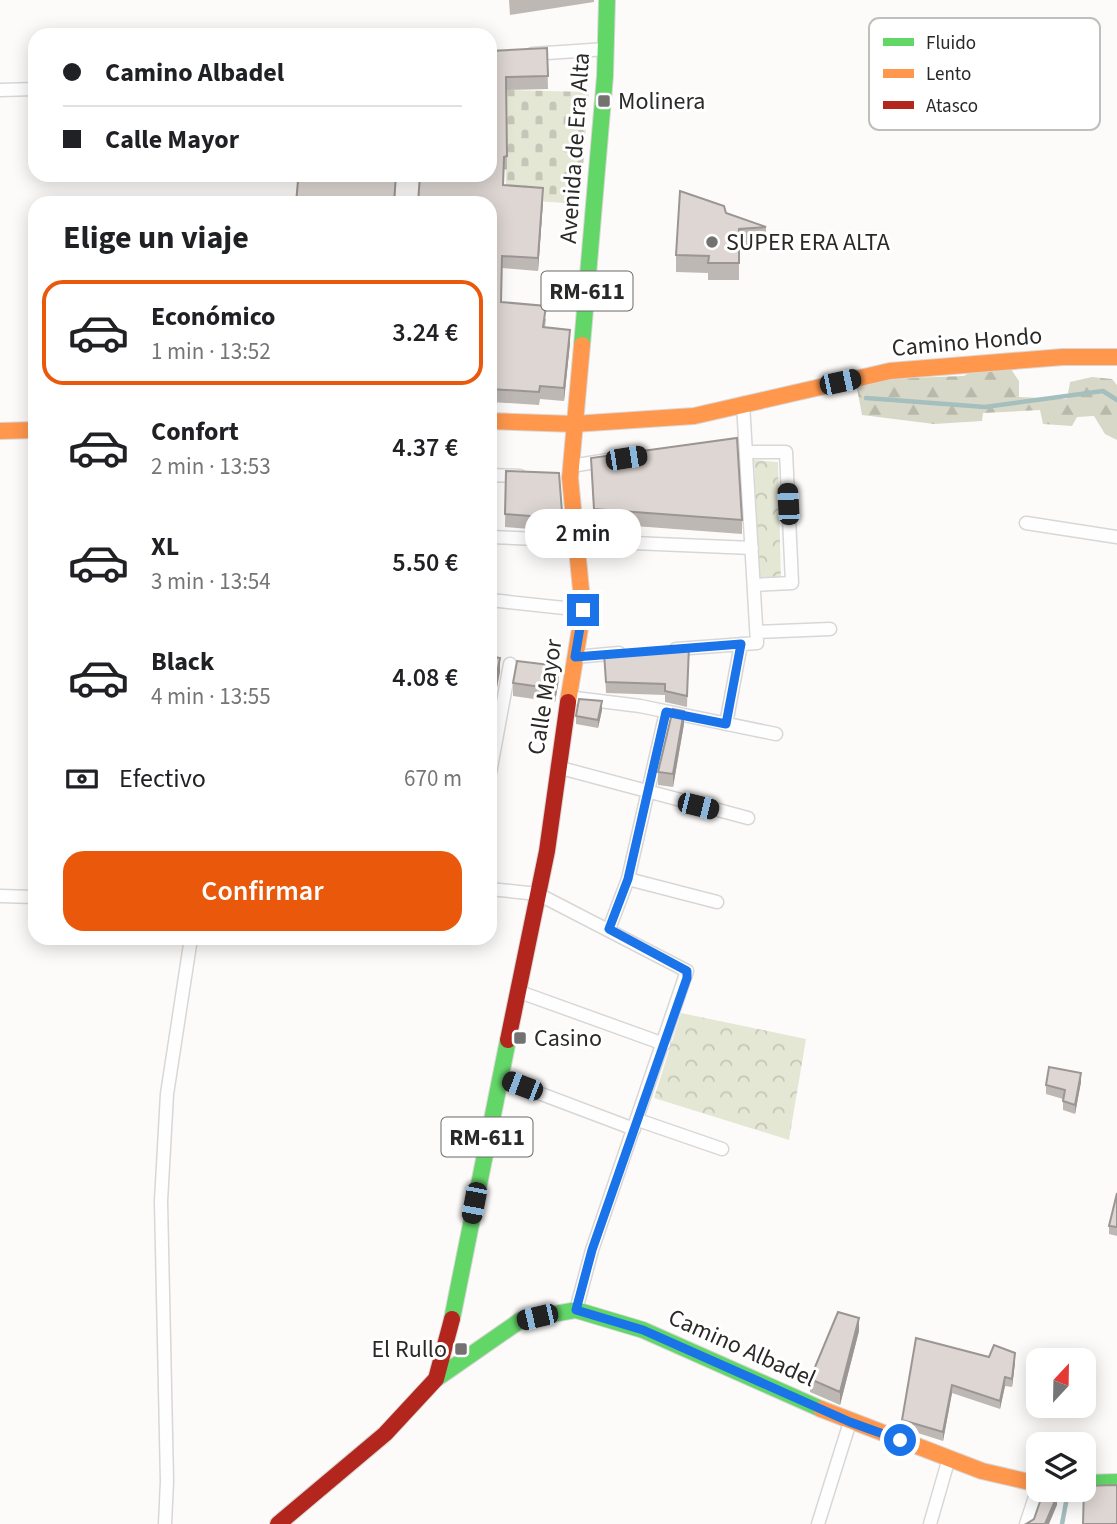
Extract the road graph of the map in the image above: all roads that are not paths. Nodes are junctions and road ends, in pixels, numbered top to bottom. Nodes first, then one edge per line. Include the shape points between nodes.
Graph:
1 (607, 0) edge
2 (606, 49) junction
3 (522, 54) edge
4 (28, 89) edge
5 (0, 90) edge
6 (1117, 357) edge
7 (743, 404) junction
8 (497, 421) edge
9 (574, 424) junction
10 (28, 430) edge
11 (0, 431) edge
12 (742, 444) junction
13 (626, 458) edge
14 (566, 474) junction
15 (497, 475) edge
16 (530, 476) edge
17 (1026, 523) dead end
18 (497, 537) edge
19 (1117, 537) edge
20 (576, 542) junction
21 (752, 548) junction
22 (754, 585) junction
23 (497, 601) edge
24 (583, 610) junction
25 (830, 629) dead end
26 (757, 632) junction
27 (741, 644) junction
28 (658, 650) edge
29 (630, 652) edge
30 (511, 664) dead end
31 (569, 666) junction
32 (568, 697) junction
33 (666, 712) junction
34 (726, 724) junction
35 (776, 734) dead end
36 (497, 737) edge
37 (557, 767) junction
38 (649, 793) junction
39 (748, 818) dead end
40 (628, 879) junction
41 (497, 890) edge
42 (538, 894) junction
43 (0, 896) edge
44 (28, 897) edge
45 (717, 902) dead end
46 (609, 929) junction
47 (190, 945) edge
48 (517, 990) junction
49 (664, 1044) junction
50 (499, 1077) junction
51 (636, 1124) junction
52 (722, 1149) dead end
53 (576, 1310) junction
54 (436, 1379) junction
55 (850, 1422) junction
56 (949, 1458) junction
57 (1117, 1482) edge
58 (1026, 1483) edge
59 (1096, 1483) edge
60 (1033, 1502) edge
61 (165, 1524) edge
62 (278, 1524) edge
63 (818, 1524) edge
64 (930, 1524) edge
65 (1026, 1524) edge

1 - 2 main road, Avenida de Era Alta / RM-611
2 - 3 street
2 - 9 main road, Avenida de Era Alta / RM-611
4 - 5 street
6 - 7 main road, Camino Hondo via 890,371
7 - 9 main road, Camino Hondo via 694,416
7 - 12 street
8 - 9 main road, Camino Hondo
9 - 14 main road, Calle Mayor / RM-611
10 - 11 main road
12 - 21 street
12 - 22 street via 786,452 792,583
13 - 14 street
14 - 20 main road, Calle Mayor / RM-611
15 - 16 street
17 - 19 street
18 - 20 street
20 - 21 street
20 - 24 main road, Calle Mayor / RM-611
21 - 22 street
22 - 26 street
23 - 24 street
24 - 31 main road, Calle Mayor / RM-611
25 - 26 street
26 - 27 street via 757,643
27 - 28 street
27 - 34 street
29 - 31 street
30 - 36 street
31 - 32 main road, Calle Mayor / RM-611
32 - 33 street
32 - 37 main road, Calle Mayor / RM-611
33 - 34 street
33 - 38 street
34 - 35 street
37 - 38 street
37 - 42 main road, Calle Mayor / RM-611
38 - 39 street
38 - 40 street
40 - 45 street
40 - 46 street
41 - 42 street
42 - 46 street
42 - 48 main road, RM-611
43 - 44 street
46 - 49 street via 687,971
47 - 61 street via 167,1094 161,1201
48 - 49 street
48 - 50 main road, RM-611
49 - 51 street
50 - 51 street
50 - 54 main road, RM-611
51 - 52 street
51 - 53 street
53 - 54 main road, Camino Albadel via 521,1320
53 - 55 main road, Camino Albadel via 643,1330
54 - 62 main road, RM-611 via 385,1434
55 - 56 main road, Camino Albadel
55 - 63 street
56 - 58 main road, Camino Albadel
56 - 64 street
57 - 59 main road
60 - 65 street

